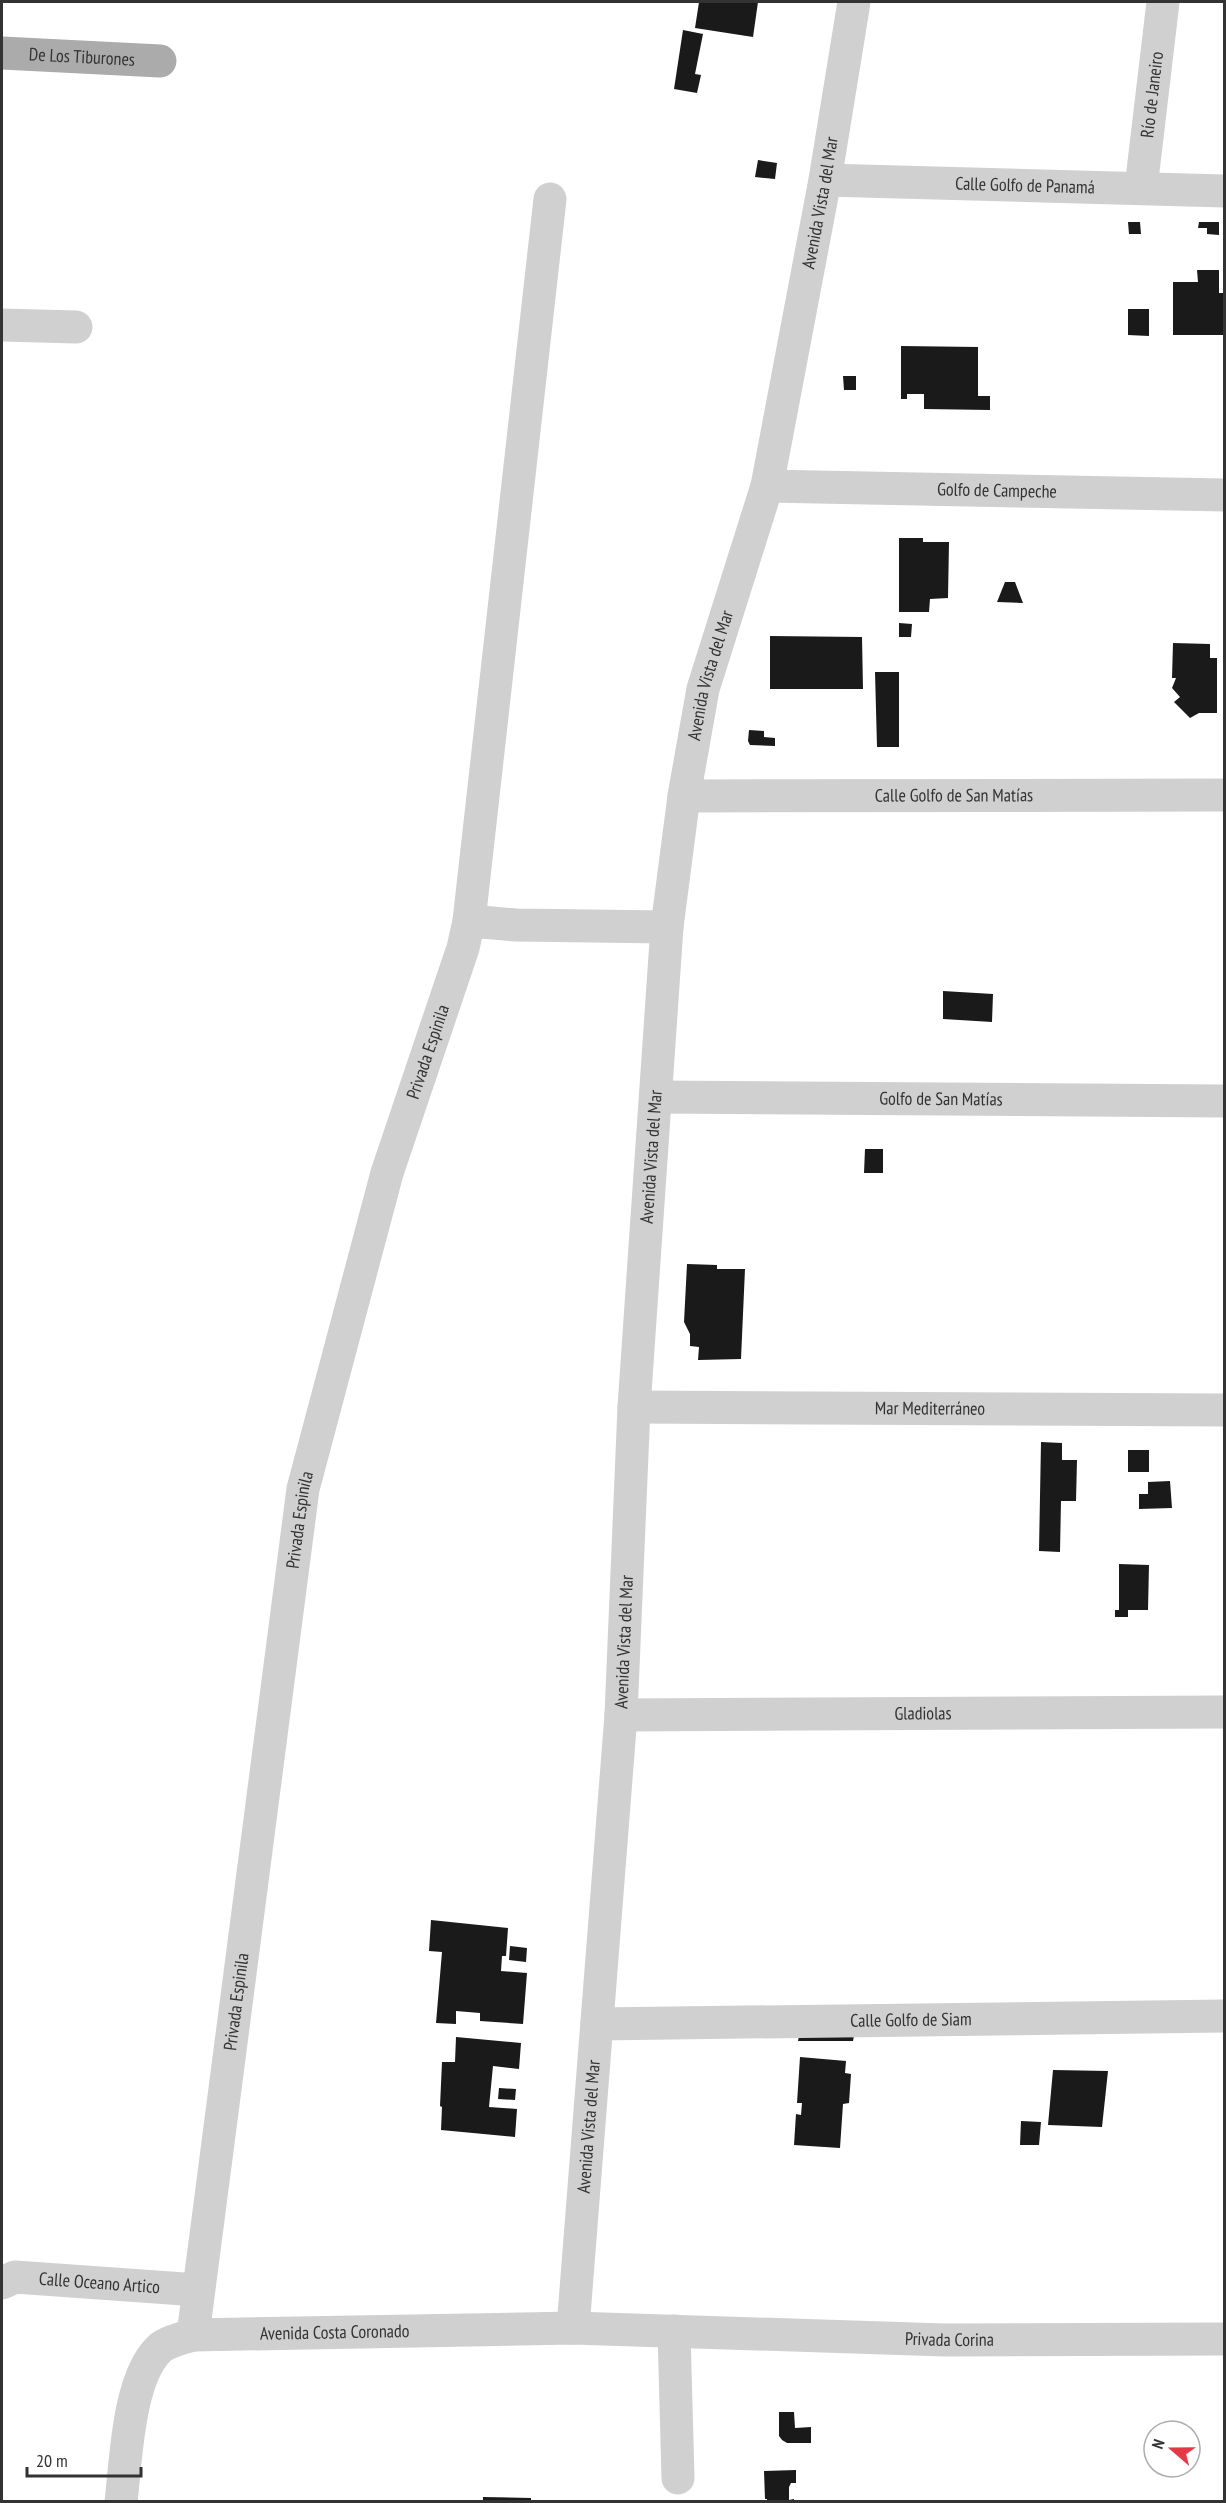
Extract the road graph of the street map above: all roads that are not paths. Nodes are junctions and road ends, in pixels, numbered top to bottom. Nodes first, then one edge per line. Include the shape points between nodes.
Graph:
1 (854, 2) edge
2 (1163, 2) edge
3 (2, 53) edge
4 (160, 61) dead end
5 (825, 180) junction
6 (1141, 188) junction
7 (1224, 190) edge
8 (550, 199) dead end
9 (2, 325) edge
10 (76, 327) dead end
11 (767, 486) junction
12 (1224, 495) edge
13 (1224, 795) edge
14 (684, 796) junction
15 (469, 921) junction
16 (667, 927) junction
17 (656, 1097) junction
18 (1224, 1101) edge
19 (634, 1407) junction
20 (1224, 1410) edge
21 (1224, 1712) edge
22 (621, 1715) junction
23 (1224, 2016) edge
24 (597, 2024) junction
25 (2, 2283) edge
26 (198, 2290) junction
27 (573, 2328) junction
28 (674, 2331) junction
29 (193, 2335) junction
30 (1224, 2339) edge
31 (678, 2478) dead end
32 (121, 2502) edge

1 - 5 street, Avenida Vista del Mar
2 - 6 street, Río de Janeiro
3 - 4 main road, De Los Tiburones
5 - 6 street, Calle Golfo de Panamá
5 - 11 street, Avenida Vista del Mar
6 - 7 street, Calle Golfo de Panamá
8 - 15 street, Privada Espinila
9 - 10 street
11 - 12 street, Golfo de Campeche
11 - 14 street, Avenida Vista del Mar via 703,689
13 - 14 street, Calle Golfo de San Matías
14 - 16 street, Avenida Vista del Mar
15 - 16 street
15 - 26 street, Privada Espinila via 387,1173 303,1489
16 - 17 street, Avenida Vista del Mar
17 - 18 street, Golfo de San Matías
17 - 19 street, Avenida Vista del Mar
19 - 20 street, Mar Mediterráneo
19 - 22 street, Avenida Vista del Mar
21 - 22 street, Gladiolas
22 - 24 street, Avenida Vista del Mar
23 - 24 street, Calle Golfo de Siam
24 - 27 street, Avenida Vista del Mar
25 - 26 street, Calle Oceano Artico via 15,2277
26 - 29 street, Privada Espinila
27 - 28 street, Avenida Costa Coronado
27 - 29 street, Avenida Costa Coronado
28 - 30 street, Privada Corina via 945,2340
28 - 31 street
29 - 32 street, Avenida Costa Coronado via 159,2348 139,2380

